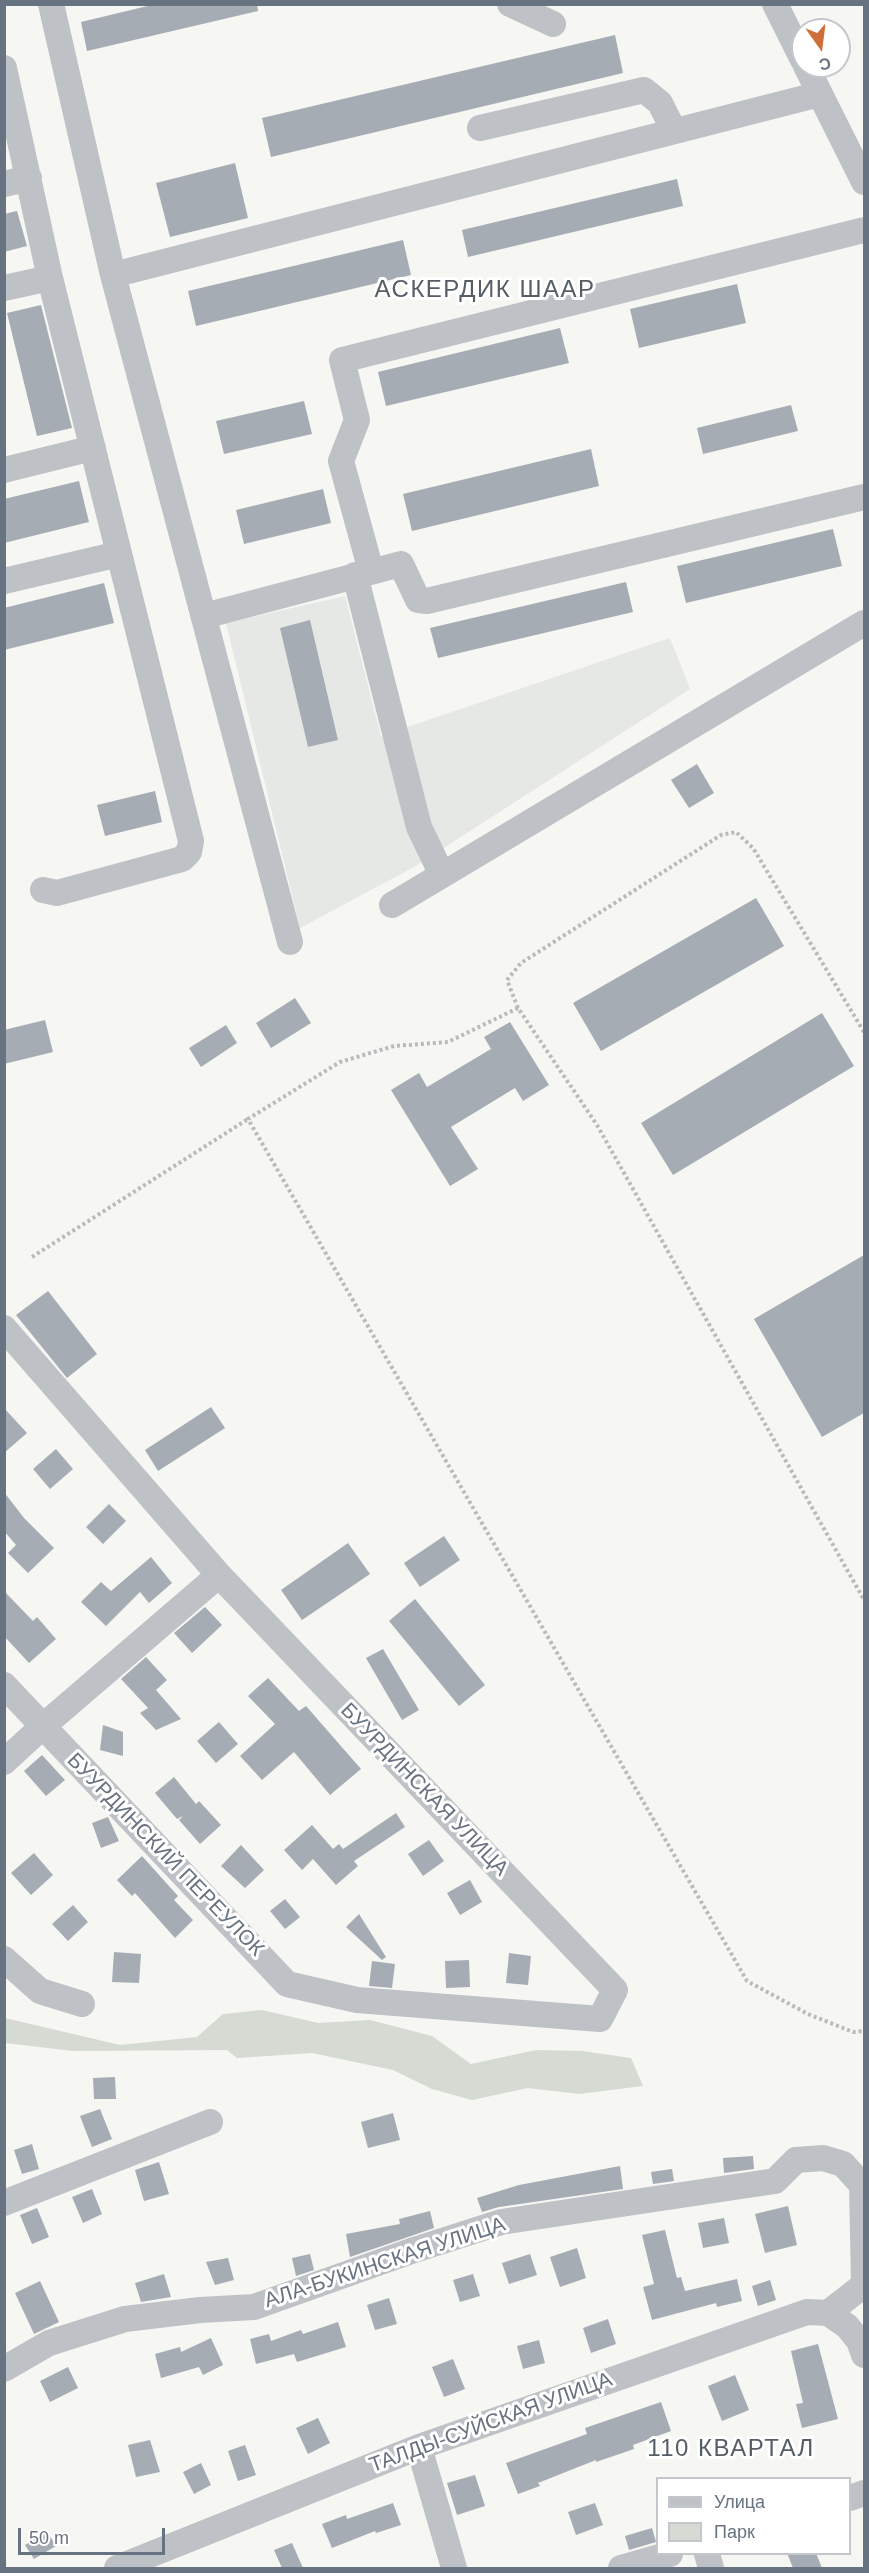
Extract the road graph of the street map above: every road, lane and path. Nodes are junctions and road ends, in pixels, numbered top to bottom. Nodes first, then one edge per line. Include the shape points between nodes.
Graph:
1 (51, 4) edge
2 (510, 4) edge
3 (786, 8) edge
4 (791, 23) edge
5 (553, 24) dead end
6 (4, 68) edge
7 (812, 78) edge
8 (820, 94) junction
9 (480, 128) dead end
10 (674, 131) junction
11 (17, 181) edge
12 (864, 182) edge
13 (864, 230) edge
14 (114, 275) junction
15 (50, 278) junction
16 (4, 288) edge
17 (93, 448) junction
18 (4, 470) edge
19 (864, 497) edge
20 (119, 554) junction
21 (363, 573) junction
22 (4, 581) edge
23 (204, 616) junction
24 (864, 623) edge
25 (442, 875) junction
26 (43, 890) dead end
27 (392, 905) dead end
28 (290, 942) dead end
29 (518, 1008) junction
30 (864, 1032) edge
31 (248, 1119) junction
32 (32, 1257) dead end
33 (4, 1328) edge
34 (219, 1575) junction
35 (864, 1600) edge
36 (4, 1685) edge
37 (42, 1727) junction
38 (4, 1762) edge
39 (4, 1959) edge
40 (287, 1984) joint
41 (82, 2004) dead end
42 (864, 2031) edge
43 (210, 2122) dead end
44 (4, 2203) edge
45 (864, 2285) edge
46 (828, 2313) junction
47 (864, 2355) edge
48 (4, 2369) edge
49 (418, 2447) junction
50 (663, 2555) edge
51 (117, 2568) edge
52 (454, 2568) edge
53 (621, 2568) edge

1 - 14 street
2 - 5 street
3 - 4 street
6 - 11 street
7 - 8 street
8 - 10 street
8 - 12 street
9 - 10 street via 644,90 660,103
10 - 14 street
11 - 15 street
13 - 21 street via 342,360 357,420 341,460
14 - 23 street
15 - 16 street
15 - 17 street
17 - 18 street
17 - 20 street
19 - 21 street via 427,601 418,600 401,564
20 - 22 street
20 - 26 street via 191,841 189,852 182,859 57,893
21 - 23 street
21 - 25 street via 419,827
23 - 28 street
24 - 25 street
25 - 27 street
29 - 30 path via 507,980 521,963 721,835 736,832 753,848
29 - 31 path via 448,1042 394,1046 340,1062
29 - 35 path via 597,1125
31 - 32 path
31 - 42 path via 747,1981 808,2013 853,2032
33 - 34 street, БУУРДИНСКАЯ УЛИЦА
34 - 37 street
34 - 40 street, БУУРДИНСКАЯ УЛИЦА via 615,1990 600,2019 357,2000
36 - 37 street, БУУРДИНСКИЙ ПЕРЕУЛОК
37 - 38 street
37 - 40 street, БУУРДИНСКИЙ ПЕРЕУЛОК
39 - 41 street via 40,1991
43 - 44 street
45 - 46 street
45 - 48 street, АЛА-БУКИНСКАЯ УЛИЦА via 862,2185 843,2164 823,2158 796,2160 776,2181 501,2222 254,2307 124,2319 49,2343
46 - 47 street via 860,2341
46 - 49 street, ТАЛДЫ-СУЙСКАЯ УЛИЦА via 807,2312
49 - 51 street, ТАЛДЫ-СУЙСКАЯ УЛИЦА
49 - 52 street
50 - 53 street

